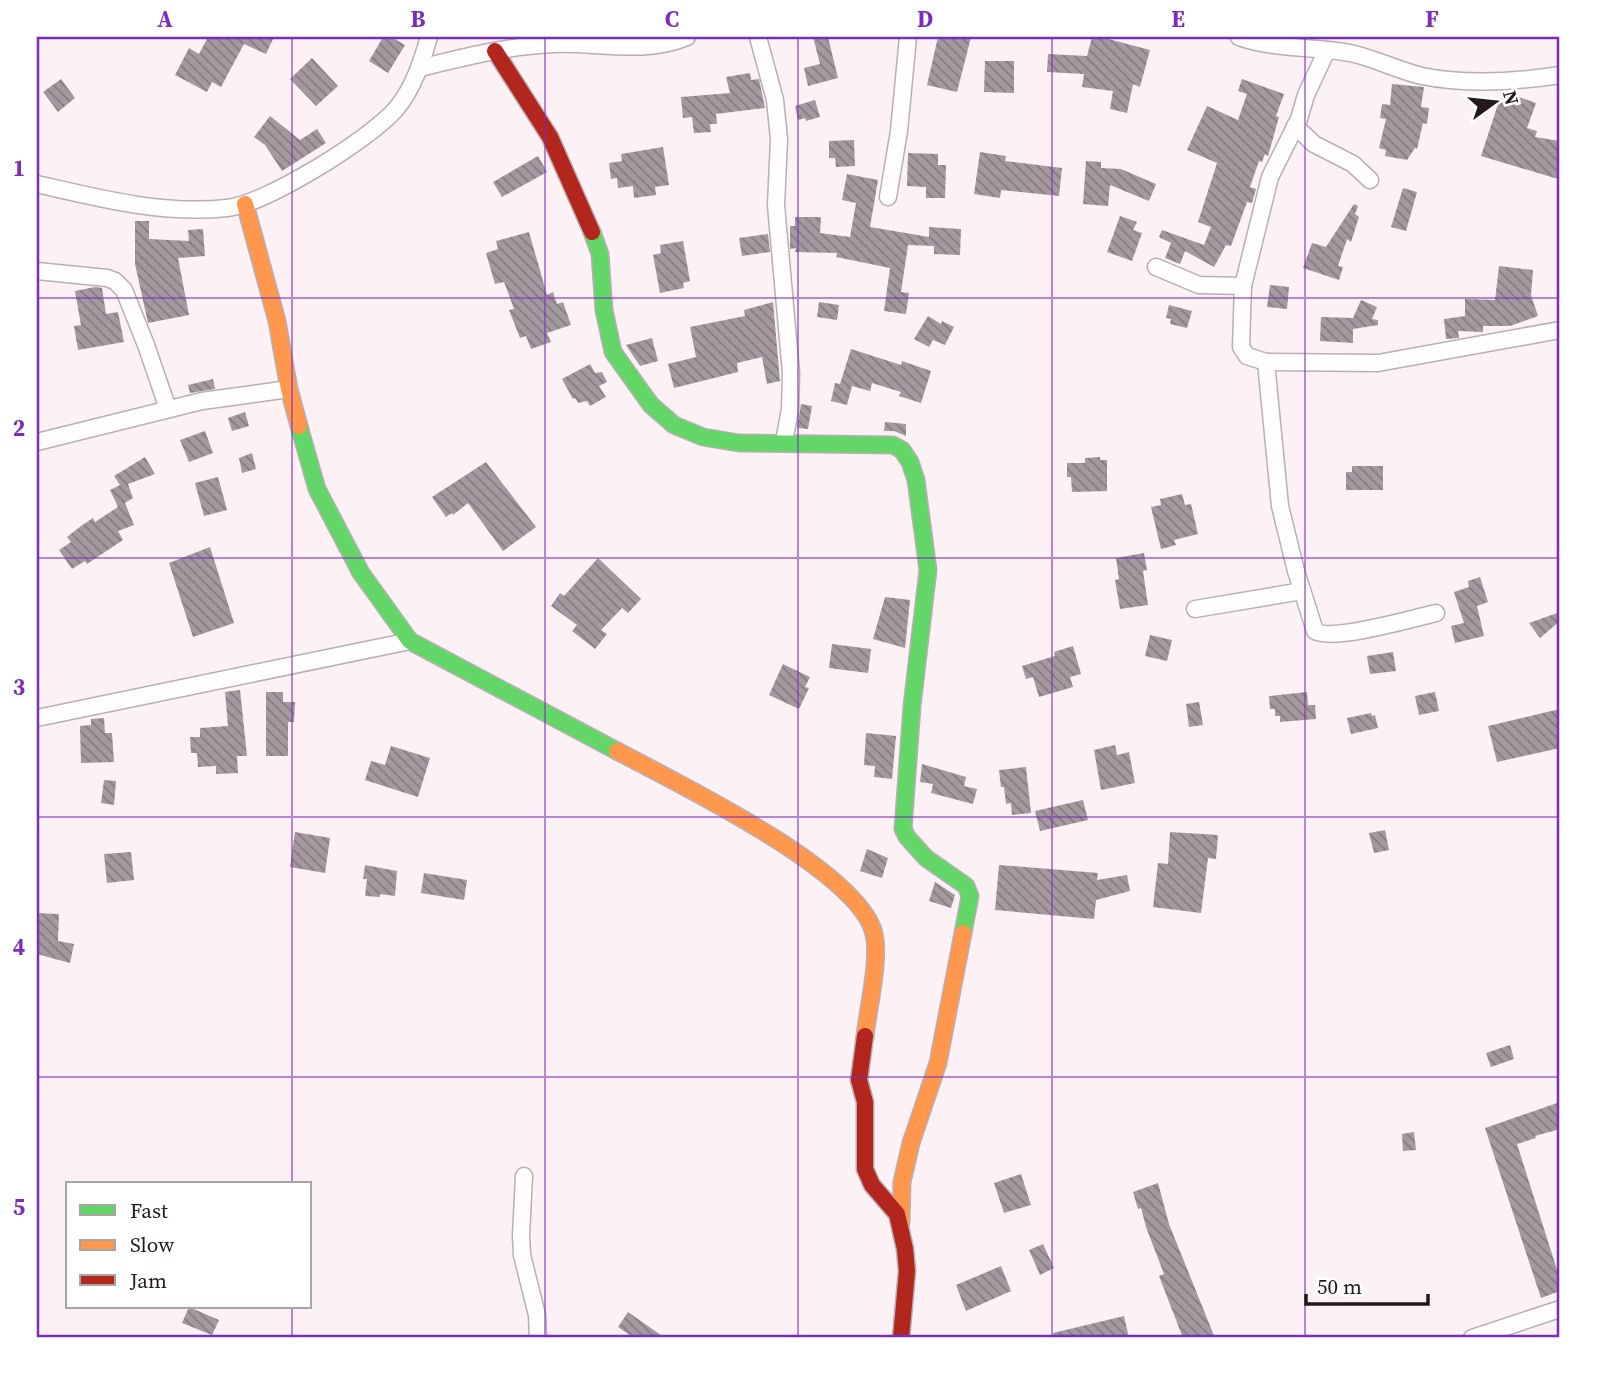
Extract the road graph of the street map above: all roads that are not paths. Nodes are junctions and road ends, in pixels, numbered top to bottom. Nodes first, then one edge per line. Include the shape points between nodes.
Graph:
1 (429, 37) edge
2 (687, 37) edge
3 (758, 37) edge
4 (908, 37) edge
5 (1239, 37) edge
6 (1355, 37) edge
7 (1327, 50) junction
8 (495, 51) junction
9 (1351, 53) junction
10 (420, 68) junction
11 (1560, 75) edge
12 (1296, 126) junction
13 (1370, 180) dead end
14 (37, 184) edge
15 (888, 197) dead end
16 (245, 204) junction
17 (1156, 267) dead end
18 (37, 271) edge
19 (1243, 286) junction
20 (1560, 330) edge
21 (1266, 362) junction
22 (289, 389) junction
23 (168, 409) junction
24 (37, 442) edge
25 (784, 442) junction
26 (1302, 591) junction
27 (1195, 609) dead end
28 (1436, 613) dead end
29 (410, 641) junction
30 (37, 718) edge
31 (524, 1176) dead end
32 (901, 1223) junction
33 (1560, 1309) edge
34 (538, 1338) edge
35 (901, 1338) edge
36 (1472, 1338) edge

1 - 10 street
2 - 8 street via 650,47 577,43
3 - 25 street via 775,100 779,139 776,205 791,373
4 - 15 street
5 - 7 street via 1286,48
6 - 9 street
7 - 9 street
7 - 12 street
8 - 10 street
8 - 25 street via 550,137 596,240 608,334 628,375 674,425 703,437 738,443
9 - 11 street via 1421,75 1473,82
10 - 16 street via 396,109 353,144
12 - 13 street via 1314,144 1353,164
12 - 19 street via 1270,177
14 - 16 street via 115,202 190,209
16 - 22 street
17 - 19 street via 1196,284
18 - 23 street via 107,278 124,290
19 - 21 street via 1241,347 1247,356
20 - 21 street via 1378,363
21 - 26 street via 1280,506
22 - 23 street
22 - 29 street via 317,489 361,573
23 - 24 street
25 - 32 street via 893,444 910,462 924,531 928,570 903,830 926,858 967,886 970,896 938,1063 905,1164
26 - 27 street
26 - 28 street via 1313,628 1322,636
29 - 30 street
29 - 32 street via 689,789 795,851 831,877 860,907 875,937 859,1080 865,1102 865,1169
31 - 34 street via 522,1255
32 - 35 street via 907,1272
33 - 36 street

